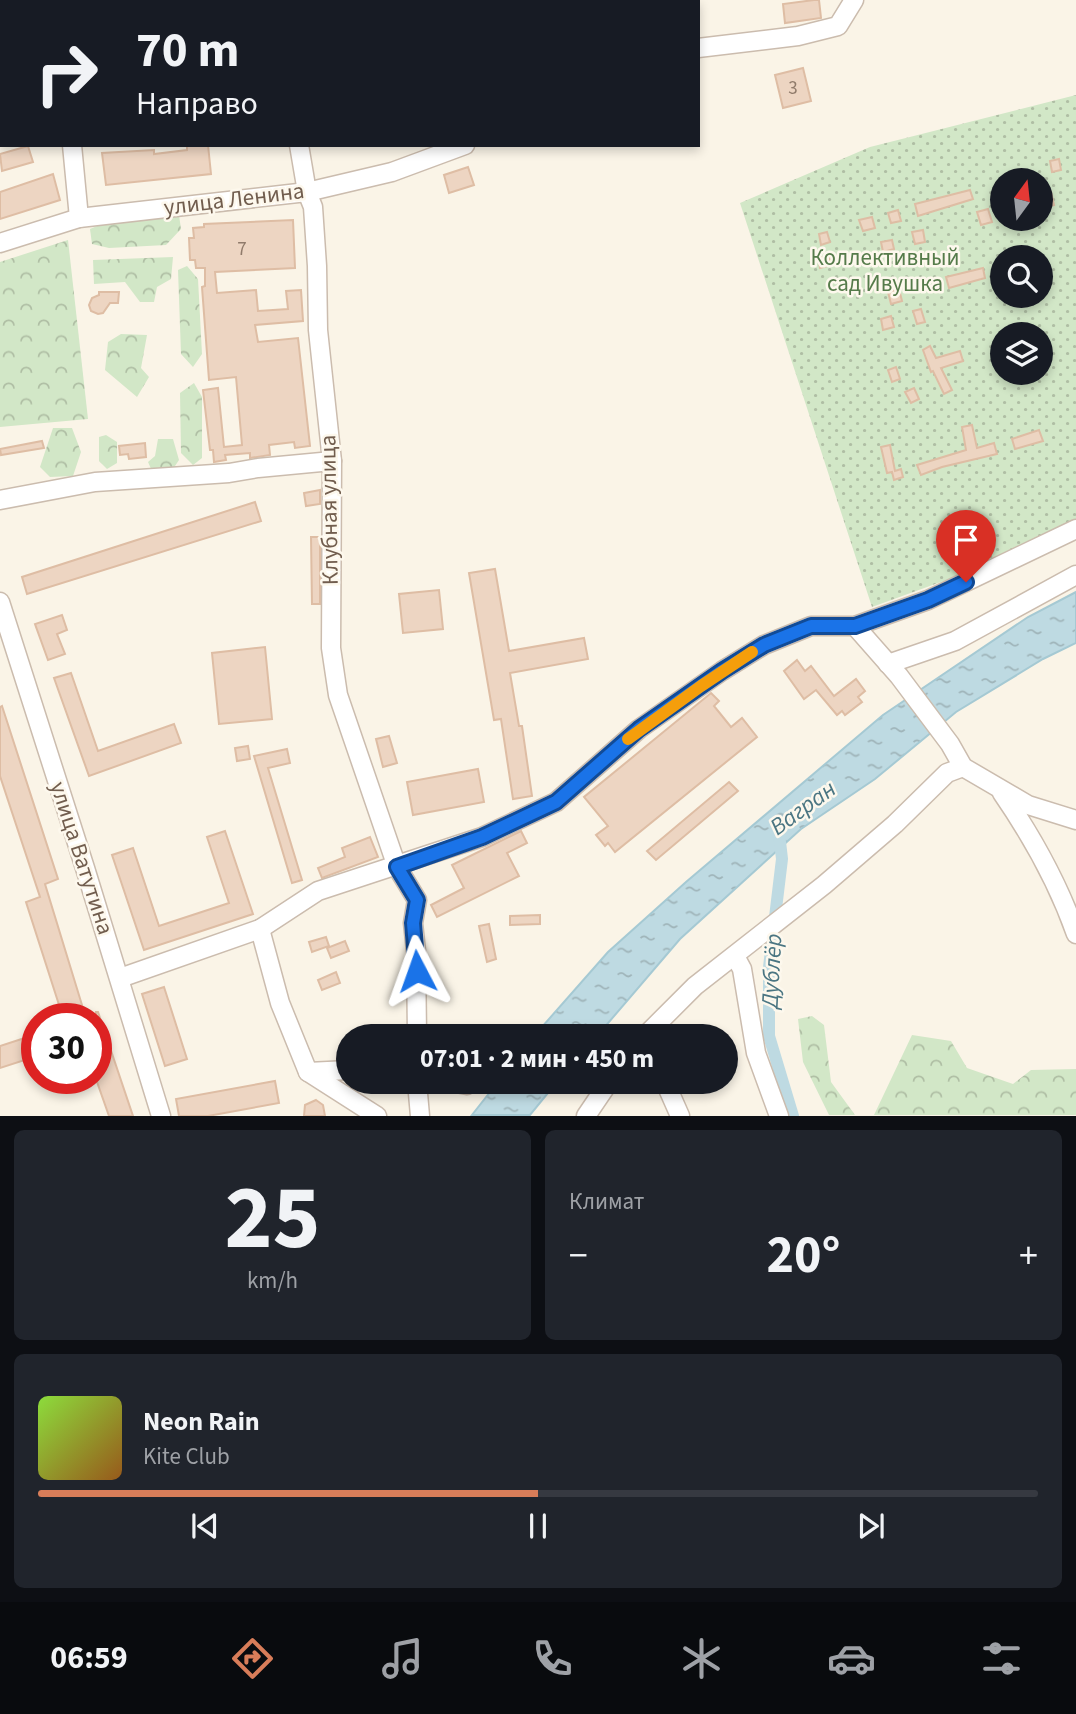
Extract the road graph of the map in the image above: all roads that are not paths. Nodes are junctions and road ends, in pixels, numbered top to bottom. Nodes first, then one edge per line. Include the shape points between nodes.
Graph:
1 (854, 0) edge
2 (700, 48) edge
3 (72, 147) edge
4 (299, 147) edge
5 (460, 147) edge
6 (307, 192) junction
7 (79, 218) junction
8 (0, 243) edge
9 (332, 461) junction
10 (0, 500) edge
11 (1076, 529) edge
12 (1076, 575) edge
13 (0, 602) edge
14 (855, 626) junction
15 (893, 670) junction
16 (963, 767) junction
17 (998, 787) junction
18 (1076, 820) edge
19 (397, 867) junction
20 (260, 929) junction
21 (1076, 934) edge
22 (735, 956) junction
23 (120, 978) junction
24 (417, 1024) edge
25 (657, 1024) edge
26 (336, 1071) edge
27 (308, 1072) junction
28 (418, 1094) edge
29 (601, 1094) edge
30 (670, 1094) edge
31 (161, 1115) edge
32 (377, 1115) edge
33 (420, 1115) edge
34 (586, 1115) edge
35 (680, 1115) edge
36 (779, 1115) edge

1 - 2 street via 838,26 798,36
3 - 7 street
4 - 6 street, Клубная улица
5 - 6 street, улица Ленина via 393,172
6 - 7 street, улица Ленина
6 - 9 street, Клубная улица via 313,207 318,330
7 - 8 street, улица Ленина
9 - 10 street via 229,474 95,482
9 - 19 street, Клубная улица via 331,648 338,695
11 - 14 street via 928,600
12 - 15 street
13 - 23 street, улица Ватутина
14 - 15 street
14 - 19 street via 811,626 764,645 639,729 556,802 482,837
15 - 16 street
16 - 17 street
16 - 22 street via 947,773 895,824
17 - 18 street via 1028,804
17 - 21 street via 1062,894
19 - 20 street via 318,891
19 - 24 street, Клубная улица via 417,900 413,923
20 - 23 street
20 - 27 street via 279,1003
22 - 25 street via 695,986
22 - 36 street via 743,969 756,1053
23 - 31 street, улица Ватутина
26 - 27 street
27 - 32 street
28 - 33 street
29 - 34 street
30 - 35 street

